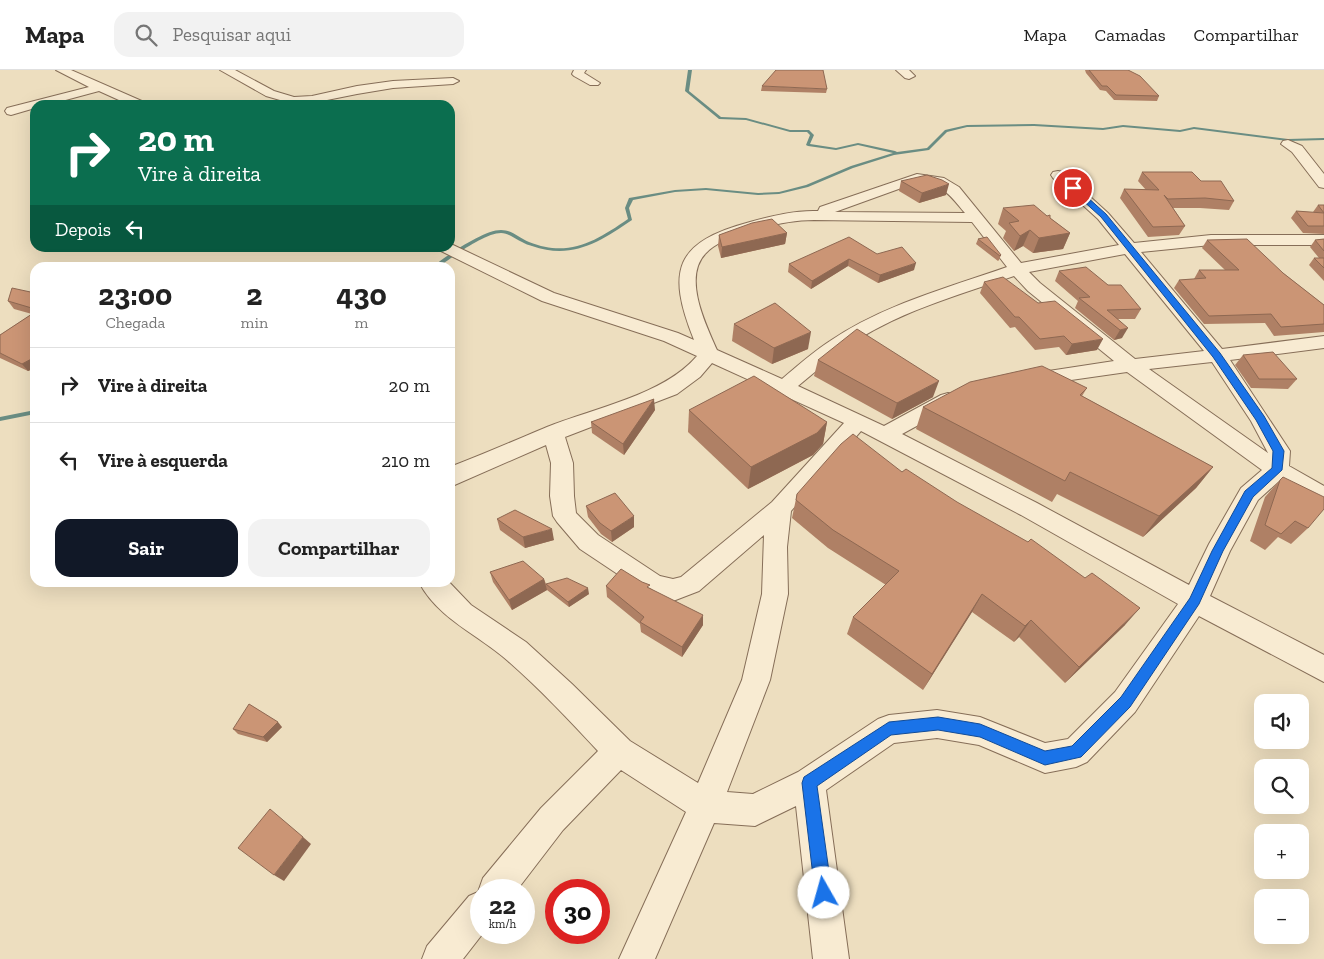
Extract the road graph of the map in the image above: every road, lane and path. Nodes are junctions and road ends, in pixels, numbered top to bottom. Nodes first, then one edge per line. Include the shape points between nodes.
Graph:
1 (62, 70) edge
2 (226, 70) edge
3 (580, 70) edge
4 (453, 81) dead end
5 (594, 83) dead end
6 (101, 88) junction
7 (54, 100) edge
8 (129, 100) edge
9 (30, 106) edge
10 (11, 111) dead end
11 (1288, 144) dead end
12 (1058, 175) dead end
13 (1324, 184) edge
14 (804, 216) junction
15 (978, 218) junction
16 (1324, 240) edge
17 (1130, 248) junction
18 (455, 252) edge
19 (1017, 269) junction
20 (1324, 342) edge
21 (709, 354) junction
22 (1217, 355) junction
23 (1131, 365) junction
24 (1012, 383) edge
25 (783, 388) junction
26 (963, 394) edge
27 (858, 422) junction
28 (553, 433) junction
29 (884, 435) junction
30 (1277, 470) junction
31 (455, 476) edge
32 (1324, 497) edge
33 (780, 508) junction
34 (437, 587) edge
35 (1195, 601) junction
36 (1324, 670) edge
37 (619, 752) junction
38 (809, 783) junction
39 (705, 806) junction
40 (504, 879) edge
41 (470, 922) edge
42 (440, 959) edge
43 (637, 959) edge
44 (831, 959) edge

1 - 6 street
2 - 4 street via 285,99 298,100 398,84
3 - 5 street via 578,74
6 - 7 street
6 - 8 street
9 - 10 street
11 - 13 street via 1297,150
12 - 17 street via 1103,216
14 - 15 street
14 - 15 street via 917,178 939,181 954,190
14 - 21 street via 716,237 702,245 694,256 687,276 690,300
15 - 19 street
16 - 17 street via 1211,240
17 - 19 street
17 - 22 street
18 - 21 street via 548,297 671,337
19 - 23 street via 1034,287
19 - 25 street via 916,304 873,324 836,346
20 - 22 street
21 - 25 street
21 - 28 street via 670,389
22 - 23 street
22 - 30 street via 1278,451
23 - 24 street
23 - 30 street
25 - 27 street
26 - 29 street
27 - 29 street
27 - 33 street
28 - 31 street
28 - 33 street via 562,463 566,516 589,542 652,584 673,590 690,584
29 - 35 street via 1029,509
30 - 32 street
30 - 35 street via 1249,494
33 - 39 street via 774,547 775,594 756,680
34 - 37 street via 462,613 516,651
35 - 36 street
35 - 38 street via 1126,702 1076,752 1045,758 980,731 938,724 889,729
37 - 39 street
37 - 40 street via 552,819
38 - 39 street via 755,810
38 - 44 street
39 - 43 street
41 - 42 street

